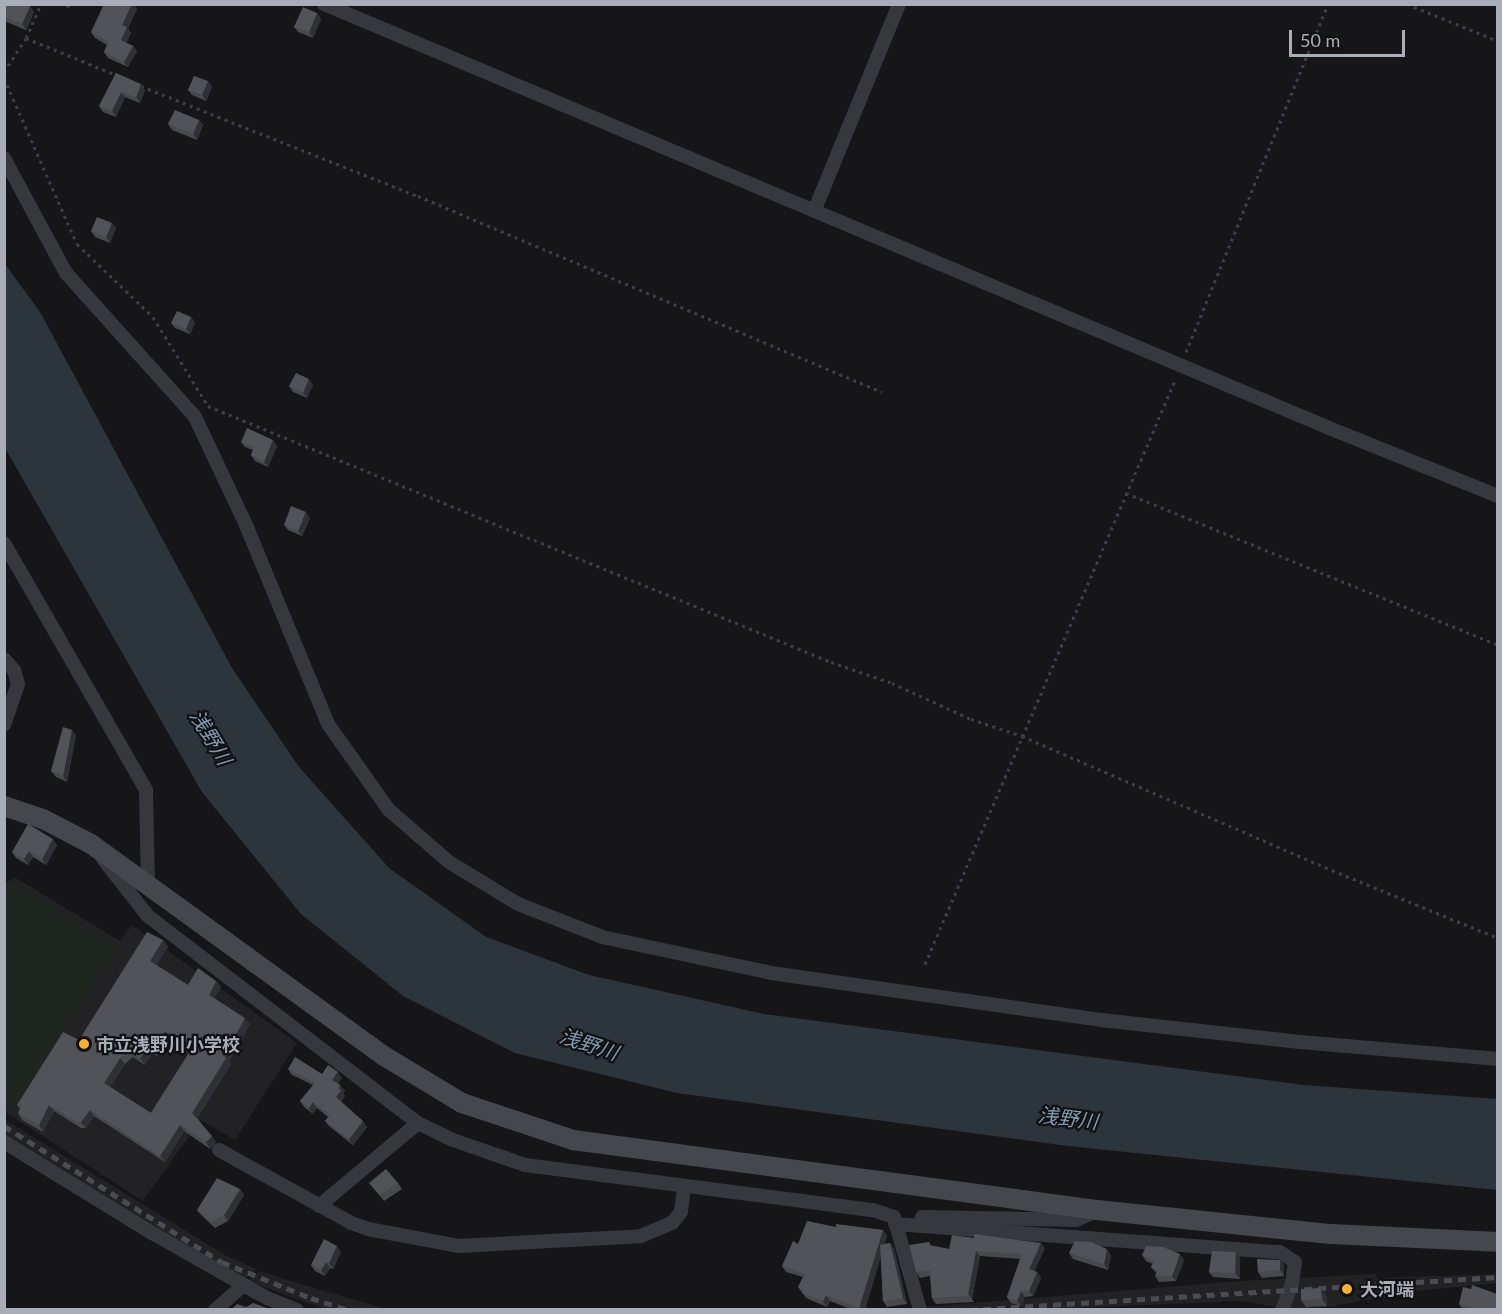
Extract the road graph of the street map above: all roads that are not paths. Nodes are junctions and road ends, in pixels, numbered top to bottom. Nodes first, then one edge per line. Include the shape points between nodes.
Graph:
1 (324, 4) edge
2 (899, 4) edge
3 (4, 158) edge
4 (815, 209) junction
5 (1497, 496) edge
6 (4, 543) edge
7 (4, 659) edge
8 (4, 725) edge
9 (4, 806) edge
10 (91, 844) junction
11 (148, 886) junction
12 (1497, 1059) edge
13 (418, 1123) junction
14 (4, 1142) edge
15 (219, 1150) dead end
16 (684, 1187) junction
17 (319, 1206) junction
18 (1097, 1210) junction
19 (894, 1220) junction
20 (1497, 1242) edge
21 (244, 1285) junction
22 (215, 1310) edge
23 (297, 1310) edge
24 (920, 1310) edge
25 (1282, 1310) edge

1 - 4 street
2 - 4 street
3 - 12 street via 66,273 195,417 246,525 328,724 389,810 449,862 518,904 602,937 771,974 1101,1020
4 - 5 street
6 - 11 street via 146,790
7 - 8 street via 14,670 18,684
9 - 10 street via 43,819
10 - 11 street
10 - 13 street via 148,916
11 - 18 street via 384,1056 462,1102 573,1140
13 - 16 street via 488,1154 525,1165
13 - 17 street
14 - 21 street
15 - 17 street
16 - 17 street via 681,1212 672,1224 641,1236 459,1246 368,1229
16 - 19 street via 873,1210
18 - 19 street via 1076,1220
18 - 20 street via 1331,1234
19 - 24 street
19 - 25 street via 1280,1252 1295,1262
21 - 22 street
21 - 23 street

